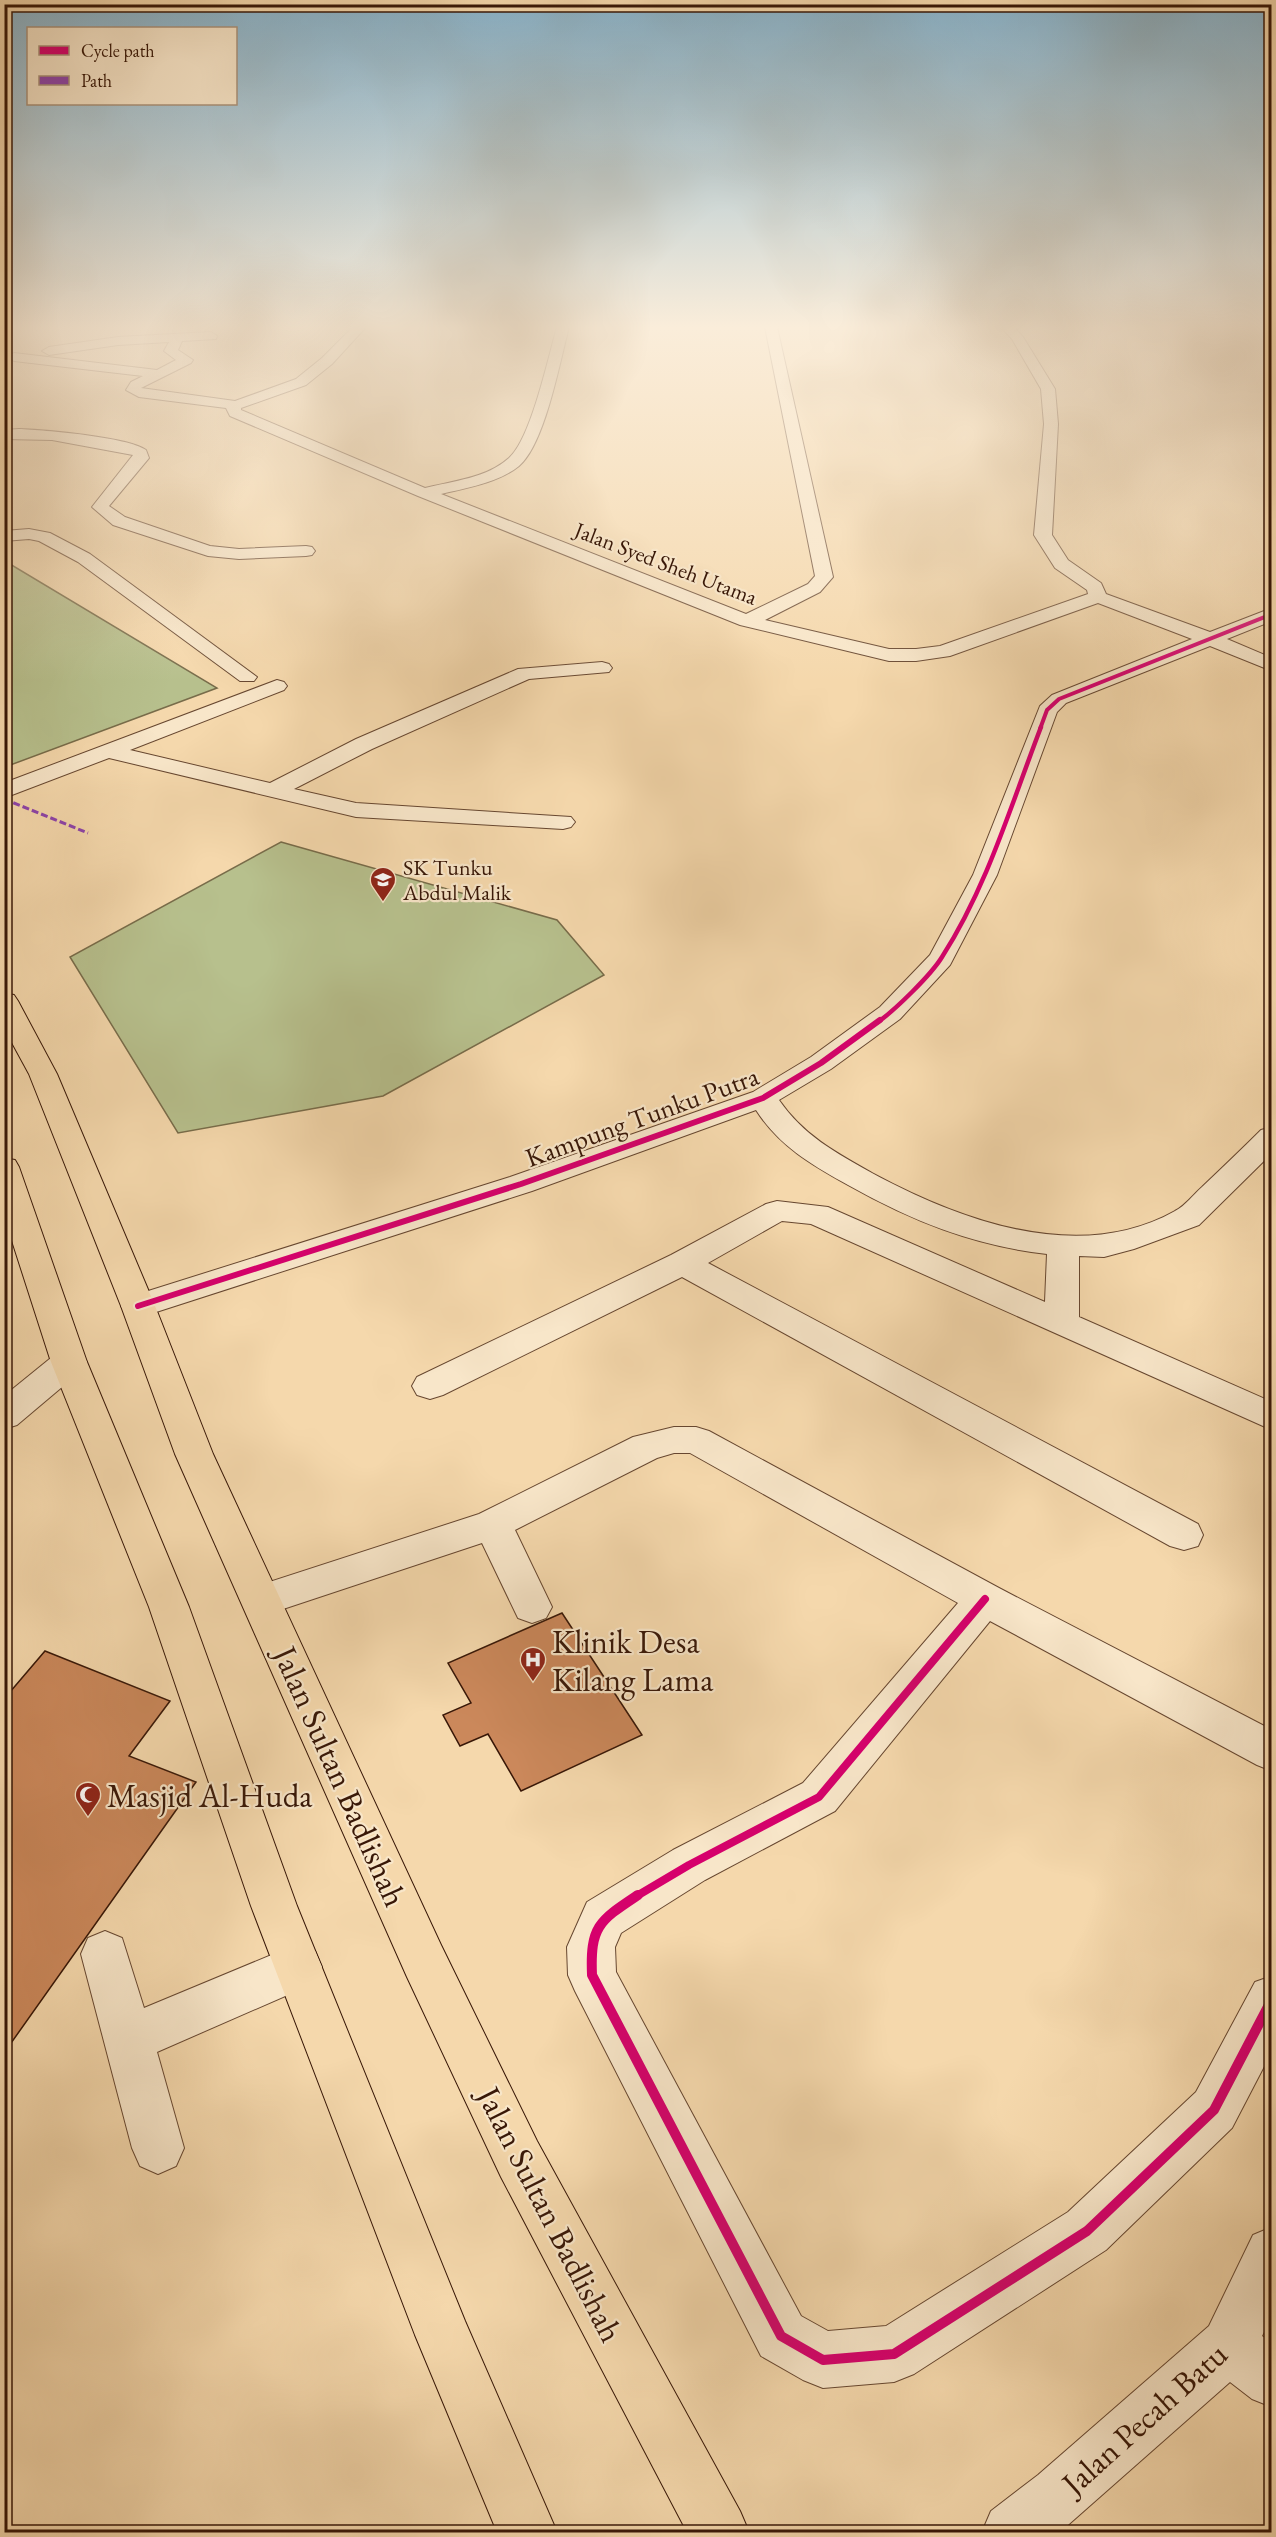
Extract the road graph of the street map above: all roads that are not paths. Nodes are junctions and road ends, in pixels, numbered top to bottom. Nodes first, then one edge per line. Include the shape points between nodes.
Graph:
1 (106, 445) edge
2 (312, 445) edge
3 (524, 445) edge
4 (796, 445) edge
5 (1049, 445) edge
6 (424, 493) junction
7 (4, 536) edge
8 (306, 551) dead end
9 (1098, 597) junction
10 (1272, 614) edge
11 (747, 621) junction
12 (1208, 638) junction
13 (1272, 665) edge
14 (602, 668) dead end
15 (247, 677) dead end
16 (277, 686) dead end
17 (107, 751) junction
18 (274, 790) junction
19 (4, 791) edge
20 (562, 822) dead end
21 (4, 1001) edge
22 (763, 1098) junction
23 (1272, 1136) edge
24 (4, 1167) edge
25 (1063, 1245) junction
26 (683, 1263) junction
27 (138, 1306) junction
28 (1062, 1324) junction
29 (69, 1362) junction
30 (430, 1386) dead end
31 (4, 1416) edge
32 (1272, 1417) edge
33 (493, 1524) junction
34 (1184, 1535) dead end
35 (985, 1599) junction
36 (261, 1600) junction
37 (532, 1607) dead end
38 (1272, 1752) edge
39 (105, 1954) dead end
40 (298, 1967) junction
41 (1272, 1999) edge
42 (127, 2040) junction
43 (158, 2148) dead end
44 (1272, 2254) edge
45 (1250, 2362) edge
46 (527, 2532) edge
47 (719, 2532) edge
48 (1012, 2532) edge

1 - 8 street via 141,453 141,458 100,507 119,521 208,551
2 - 6 street, Jalan Syed Sheh Utama
3 - 6 street via 516,460 495,473
4 - 11 street via 824,577 814,588
5 - 9 street via 1043,535 1061,564 1095,586
6 - 11 street, Jalan Syed Sheh Utama
7 - 15 street via 44,537 84,558
9 - 11 street, Jalan Syed Sheh Utama via 943,652 916,655 889,655
9 - 12 street
10 - 12 street, Kampung Tunku Putra
12 - 13 street
12 - 22 street, Kampung Tunku Putra via 1059,699 1047,710 986,875 941,959 890,1013
14 - 18 street via 525,673 364,744
16 - 17 street
17 - 18 street
17 - 19 street
18 - 20 street via 356,810
21 - 27 main road, Jalan Sultan Badlishah via 43,1074
22 - 25 street via 782,1125 815,1152 904,1204 976,1232
22 - 27 street, Kampung Tunku Putra via 521,1184
23 - 25 street via 1188,1218 1104,1246
24 - 29 main road
25 - 28 street
26 - 28 street via 777,1211 817,1214
26 - 30 street
26 - 34 street
27 - 36 main road, Jalan Sultan Badlishah via 194,1454
28 - 32 street
29 - 31 street
29 - 40 main road via 169,1607
33 - 35 street via 646,1447 674,1440 696,1440
33 - 36 street
33 - 37 street
35 - 38 street
35 - 41 street via 819,1797 638,1895 604,1918 591,1947 592,1975 781,2336 823,2360 894,2354 1087,2232 1214,2110
36 - 47 main road, Jalan Sultan Badlishah via 424,1961 519,2158
39 - 42 street
40 - 42 street
40 - 46 main road via 443,2335
42 - 43 street
44 - 45 street, Jalan Pecah Batu
45 - 48 street, Jalan Pecah Batu

